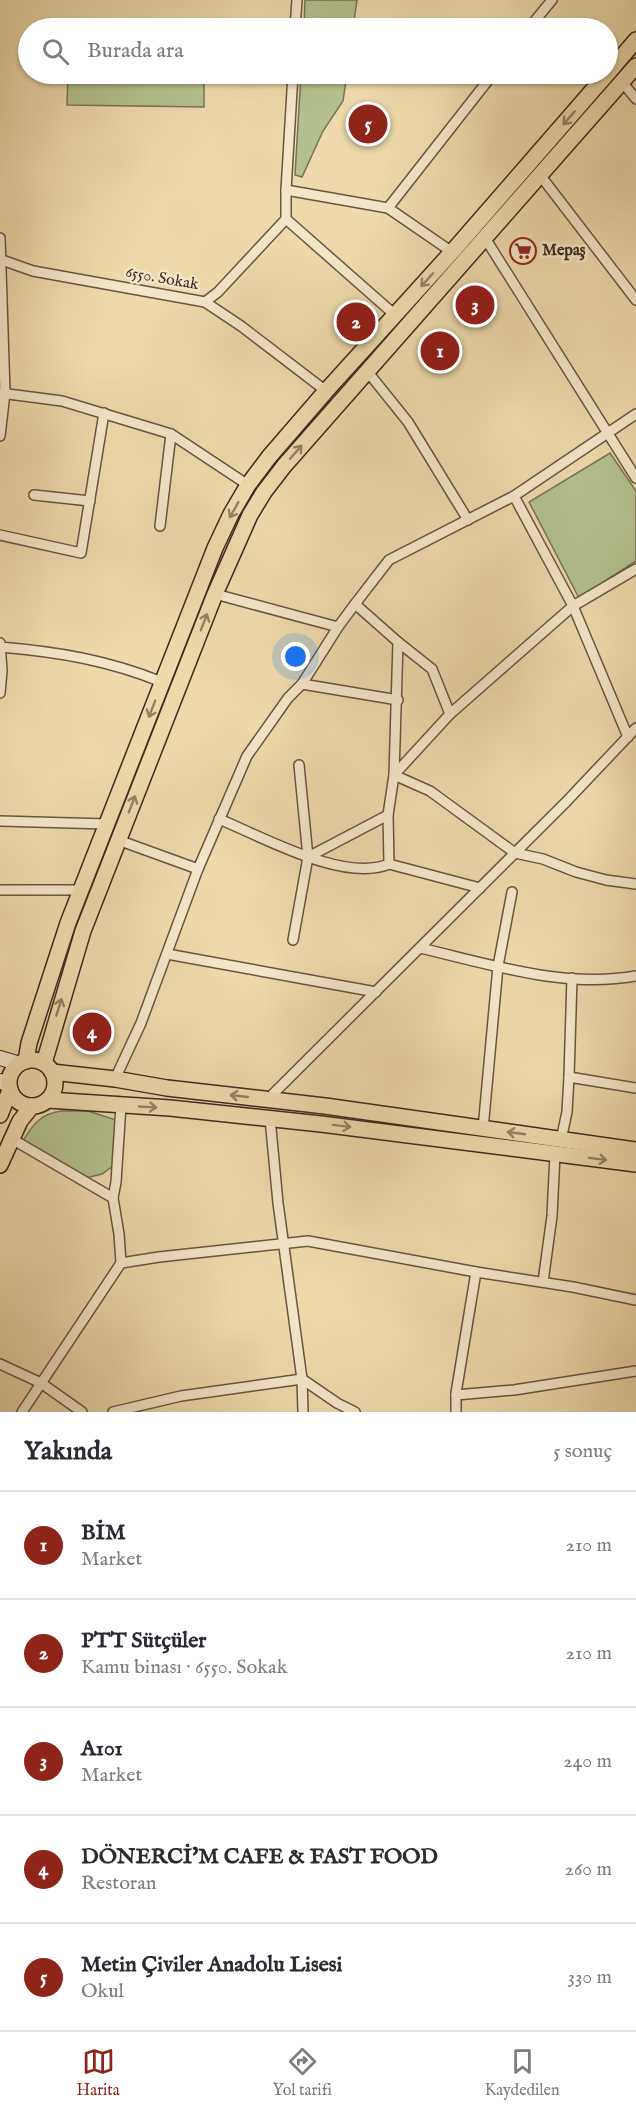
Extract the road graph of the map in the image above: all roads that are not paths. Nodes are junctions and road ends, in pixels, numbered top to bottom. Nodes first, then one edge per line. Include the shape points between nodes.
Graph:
1 (297, 0) edge
2 (552, 0) edge
3 (296, 18) edge
4 (537, 18) edge
5 (636, 40) edge
6 (618, 60) edge
7 (636, 66) edge
8 (622, 82) junction
9 (292, 84) edge
10 (485, 84) edge
11 (597, 84) edge
12 (636, 99) edge
13 (540, 176) junction
14 (286, 190) junction
15 (388, 208) junction
16 (286, 219) junction
17 (0, 238) edge
18 (485, 238) junction
19 (452, 252) junction
20 (2, 260) junction
21 (636, 300) edge
22 (205, 302) junction
23 (395, 315) junction
24 (367, 371) junction
25 (326, 391) junction
26 (2, 393) edge
27 (104, 413) junction
28 (636, 414) edge
29 (171, 434) junction
30 (608, 434) junction
31 (0, 436) edge
32 (636, 478) edge
33 (248, 485) junction
34 (34, 495) dead end
35 (514, 496) junction
36 (90, 501) junction
37 (468, 520) junction
38 (160, 526) dead end
39 (0, 535) edge
40 (636, 569) edge
41 (215, 594) junction
42 (355, 604) junction
43 (573, 606) junction
44 (338, 627) junction
45 (0, 642) edge
46 (398, 642) junction
47 (0, 647) edge
48 (162, 682) junction
49 (303, 684) junction
50 (0, 693) edge
51 (398, 700) junction
52 (450, 714) junction
53 (636, 728) edge
54 (628, 737) junction
55 (299, 765) dead end
56 (394, 775) junction
57 (388, 815) junction
58 (219, 819) junction
59 (0, 821) edge
60 (107, 824) junction
61 (118, 840) junction
62 (515, 853) junction
63 (308, 857) junction
64 (389, 864) junction
65 (198, 869) junction
66 (636, 884) edge
67 (480, 888) junction
68 (0, 890) edge
69 (81, 890) junction
70 (512, 892) dead end
71 (293, 940) dead end
72 (420, 948) junction
73 (167, 954) junction
74 (498, 966) junction
75 (636, 976) edge
76 (572, 978) junction
77 (376, 992) junction
78 (0, 1058) edge
79 (23, 1063) junction
80 (48, 1067) junction
81 (569, 1077) junction
82 (115, 1079) junction
83 (6, 1085) edge
84 (636, 1088) edge
85 (48, 1100) junction
86 (267, 1100) junction
87 (121, 1105) junction
88 (32, 1106) junction
89 (0, 1115) edge
90 (270, 1118) junction
91 (483, 1129) junction
92 (12, 1139) junction
93 (558, 1147) junction
94 (636, 1150) edge
95 (636, 1164) edge
96 (0, 1165) edge
97 (113, 1198) junction
98 (283, 1244) junction
99 (121, 1263) junction
100 (476, 1272) junction
101 (543, 1282) junction
102 (636, 1300) edge
103 (0, 1364) edge
104 (636, 1371) edge
105 (302, 1378) junction
106 (41, 1383) junction
107 (456, 1395) junction
108 (22, 1412) edge
109 (82, 1412) edge
110 (112, 1412) edge
111 (303, 1412) edge
112 (355, 1412) edge
113 (456, 1412) edge

1 - 3 street
2 - 4 street
5 - 6 main road
7 - 8 main road
8 - 12 street
8 - 13 main road
9 - 14 street
10 - 15 street
11 -> 19 main road
13 - 18 main road
13 - 21 street
14 - 15 street
14 - 16 street
15 - 19 street
16 - 22 street
16 - 23 street
17 - 20 street
18 - 24 main road
18 - 30 street
19 -> 23 main road
20 - 22 street, 6550. Sokak via 33,272
20 - 26 street
22 - 25 street, 6550. Sokak
23 - 25 main road
24 - 37 street via 408,422
41 -> 24 main road via 264,492
25 - 33 main road
26 - 27 street via 62,400
26 - 31 street
27 - 29 street
27 - 36 street
28 - 30 street
29 - 33 street
29 - 38 street
30 - 32 street
30 - 35 street
33 -> 48 main road via 215,548
34 - 36 street
35 - 37 street
35 - 43 street
36 - 39 street via 81,553
37 - 42 street via 389,560
40 - 43 street
41 - 44 street
61 -> 41 main road
42 - 44 street
42 - 46 street
43 - 52 street
43 - 54 street
44 - 49 street
45 - 47 street
46 - 51 street
46 - 52 street via 432,669
47 - 48 street via 57,652 111,664
47 - 50 street
48 -> 60 main road
49 - 51 street
49 - 58 street via 288,698 247,756
51 - 56 street
52 - 56 street
53 - 54 street
54 - 62 street
55 - 63 street
56 - 57 street
56 - 62 street via 430,791
57 - 63 street
57 - 64 street
58 - 63 street
58 - 65 street
59 - 60 street
60 - 69 main road
61 - 65 street
80 -> 61 main road via 83,931
62 - 66 street via 606,880
62 - 67 street
63 - 64 street via 348,869 377,869
63 - 71 street
64 - 67 street
65 - 73 street
67 - 72 street
68 - 69 street
69 - 79 main road
70 - 74 street
72 - 74 street
72 - 77 street
73 - 77 street
73 - 82 street
74 - 76 street via 546,977
74 - 91 street
75 - 76 street via 612,980
76 - 81 street
77 - 86 street
78 - 79 main road
79 - 80 main road via 32,1060
79 - 83 main road
80 - 82 main road
80 - 85 main road via 55,1084
81 - 84 street
81 - 93 street via 567,1112
86 -> 82 main road
83 - 88 main road via 21,1103
83 - 89 main road
85 - 87 main road
85 - 88 main road
86 - 91 main road
87 -> 90 main road
87 - 97 street
88 - 92 main road
90 -> 93 main road
90 - 98 street
93 -> 91 main road
92 - 96 main road
92 - 97 street
93 - 94 main road
93 -> 95 main road
93 - 101 street
97 - 99 street
98 - 99 street
98 - 100 street via 308,1241
98 - 105 street
99 - 106 street
100 - 101 street
100 - 107 street
101 - 102 street
103 - 106 street
104 - 107 street
105 - 110 street via 181,1396
105 - 111 street
105 - 112 street
106 - 108 street
106 - 109 street
107 - 113 street

